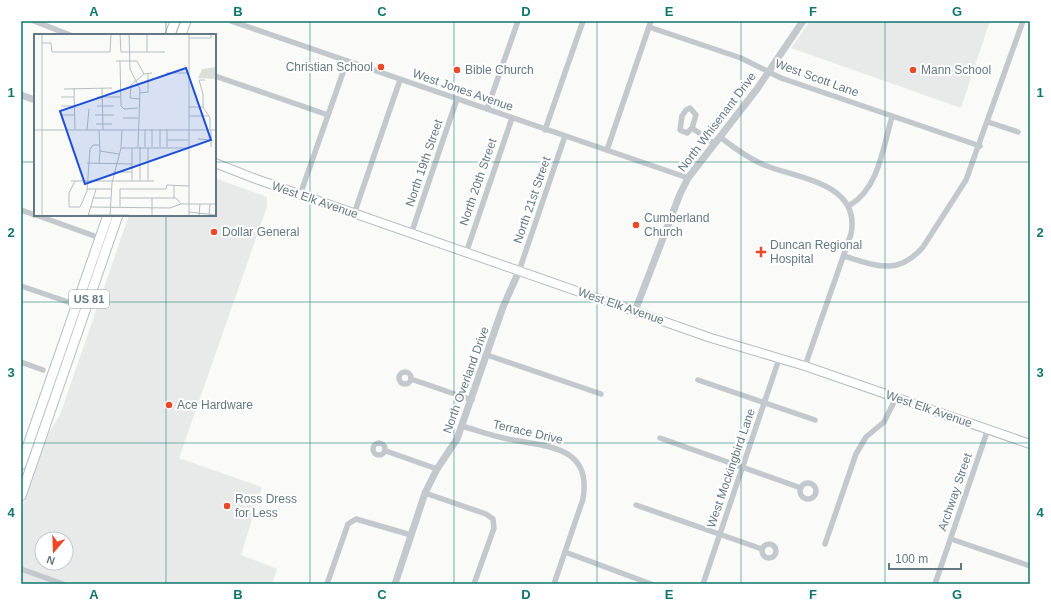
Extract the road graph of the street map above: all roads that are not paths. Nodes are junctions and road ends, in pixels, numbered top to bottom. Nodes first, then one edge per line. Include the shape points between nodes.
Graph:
1 (34, 21) edge
2 (175, 21) edge
3 (184, 21) edge
4 (231, 21) edge
5 (518, 21) edge
6 (584, 21) edge
7 (803, 21) edge
8 (1023, 21) edge
9 (650, 24) edge
10 (67, 34) edge
11 (170, 34) edge
12 (181, 34) edge
13 (347, 61) junction
14 (768, 72) junction
15 (216, 76) edge
16 (400, 80) junction
17 (21, 95) edge
18 (457, 99) junction
19 (34, 100) edge
20 (487, 109) junction
21 (328, 115) junction
22 (892, 117) junction
23 (512, 118) junction
24 (988, 122) junction
25 (692, 128) dead end
26 (545, 130) junction
27 (1018, 132) dead end
28 (565, 136) junction
29 (720, 137) junction
30 (715, 144) junction
31 (980, 146) junction
32 (607, 150) junction
33 (216, 163) edge
34 (688, 178) junction
35 (300, 195) junction
36 (850, 205) junction
37 (21, 210) edge
38 (354, 214) junction
39 (34, 215) edge
40 (37, 216) edge
41 (108, 216) edge
42 (118, 216) edge
43 (411, 234) junction
44 (98, 243) junction
45 (106, 250) junction
46 (466, 252) junction
47 (844, 256) junction
48 (519, 271) junction
49 (21, 286) edge
50 (76, 305) junction
51 (634, 311) junction
52 (487, 355) junction
53 (779, 359) junction
54 (21, 362) edge
55 (806, 366) junction
56 (43, 370) dead end
57 (51, 379) junction
58 (411, 379) dead end
59 (698, 380) dead end
60 (61, 382) junction
61 (601, 394) dead end
62 (896, 398) junction
63 (472, 400) junction
64 (764, 403) junction
65 (815, 420) dead end
66 (462, 426) junction
67 (988, 429) junction
68 (660, 438) dead end
69 (1030, 444) edge
70 (386, 451) dead end
71 (22, 460) edge
72 (742, 467) junction
73 (437, 469) junction
74 (801, 488) dead end
75 (425, 493) junction
76 (21, 496) edge
77 (636, 505) dead end
78 (720, 534) junction
79 (411, 535) junction
80 (951, 539) junction
81 (825, 544) dead end
82 (762, 549) dead end
83 (564, 552) junction
84 (1030, 566) edge
85 (21, 569) edge
86 (63, 584) edge
87 (328, 584) edge
88 (395, 584) edge
89 (474, 584) edge
90 (554, 584) edge
91 (651, 584) edge
92 (703, 584) edge
93 (935, 584) edge

1 - 10 street
2 - 11 main road
3 - 12 main road
4 - 13 street, West Jones Avenue
5 - 20 street
6 - 26 street
7 - 14 street, North Whisenant Drive
8 - 24 street
9 - 14 street, West Scott Lane via 742,58
9 - 32 street
13 - 16 street, West Jones Avenue
13 - 21 street
14 - 22 street, West Scott Lane
14 - 29 street, North Whisenant Drive
15 - 21 street
16 - 18 street, West Jones Avenue
16 - 38 street
17 - 19 street
18 - 20 street, West Jones Avenue
18 - 43 street, North 19th Street
20 - 23 street, West Jones Avenue
21 - 35 street
22 - 31 street, West Scott Lane
22 - 36 street via 872,182 858,200
23 - 26 street, West Jones Avenue
23 - 46 street, North 20th Street
24 - 27 street
24 - 31 street
25 - 30 street
26 - 28 street, West Jones Avenue
28 - 32 street, West Jones Avenue
28 - 48 street, North 21st Street
29 - 30 street, North Whisenant Drive
29 - 36 street via 764,164 827,186
30 - 34 street, North Whisenant Drive
31 - 47 street via 955,199 915,257 906,263 888,267
32 - 34 street, West Jones Avenue
33 - 35 main road, West Elk Avenue
34 - 51 street, North Whisenant Drive
35 - 38 main road, West Elk Avenue
36 - 47 street via 853,225
37 - 39 street
38 - 43 main road, West Elk Avenue
40 - 44 street
41 - 44 main road, US 81
42 - 45 main road, US 81
43 - 46 main road, West Elk Avenue
44 - 45 main road
44 - 50 main road, US 81
45 - 60 main road, US 81
46 - 48 main road, West Elk Avenue
47 - 55 street
48 - 51 main road, West Elk Avenue
48 - 52 street, North Overland Drive via 503,307
49 - 50 street
50 - 57 main road, US 81
51 - 53 main road, West Elk Avenue
52 - 61 street
52 - 63 street, North Overland Drive
53 - 55 main road, West Elk Avenue
53 - 64 street, West Mockingbird Lane
54 - 56 street
55 - 62 main road, West Elk Avenue
57 - 60 main road
57 - 71 main road, US 81
58 - 63 street
59 - 64 street
60 - 76 main road, US 81
62 - 67 main road, West Elk Avenue
62 - 81 street via 884,422 866,437 856,454
63 - 66 street, North Overland Drive
64 - 65 street
64 - 72 street, West Mockingbird Lane
66 - 73 street, North Overland Drive via 452,448
66 - 83 street, Terrace Drive via 512,440 557,448 576,460 581,469 585,489
67 - 69 main road, West Elk Avenue
67 - 80 street, Archway Street
68 - 72 street
70 - 73 street
72 - 74 street
72 - 78 street, West Mockingbird Lane
73 - 75 street, North Overland Drive
75 - 79 street, North Overland Drive
75 - 89 street via 494,519 494,528
77 - 78 street
78 - 82 street
78 - 92 street, West Mockingbird Lane
79 - 87 street via 352,520 348,524
79 - 88 street, North Overland Drive
80 - 84 street
80 - 93 street, Archway Street
83 - 90 street, Terrace Drive
83 - 91 street
85 - 86 street

